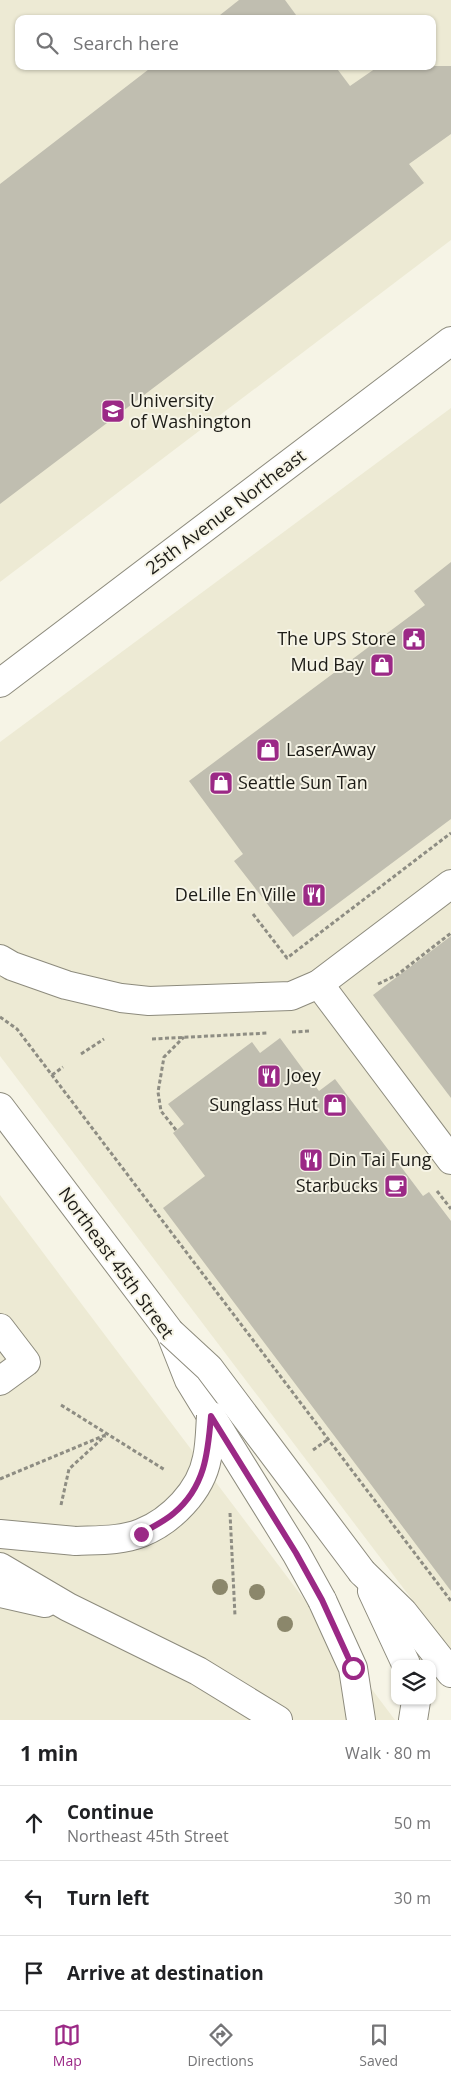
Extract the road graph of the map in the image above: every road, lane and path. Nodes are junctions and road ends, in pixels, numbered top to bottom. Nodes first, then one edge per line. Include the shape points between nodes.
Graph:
1 (451, 340) edge
2 (0, 683) edge
3 (451, 833) edge
4 (451, 884) edge
5 (253, 914) dead end
6 (451, 934) edge
7 (0, 959) edge
8 (319, 984) junction
9 (374, 986) dead end
10 (0, 1017) edge
11 (316, 1031) dead end
12 (288, 1032) dead end
13 (269, 1033) dead end
14 (184, 1037) junction
15 (104, 1039) dead end
16 (152, 1039) dead end
17 (81, 1054) dead end
18 (63, 1067) dead end
19 (52, 1075) junction
20 (0, 1107) edge
21 (176, 1130) dead end
22 (451, 1160) edge
23 (434, 1186) dead end
24 (451, 1209) edge
25 (0, 1328) edge
26 (170, 1332) junction
27 (0, 1382) edge
28 (61, 1405) dead end
29 (211, 1416) junction
30 (108, 1434) junction
31 (0, 1479) edge
32 (60, 1510) dead end
33 (230, 1510) dead end
34 (0, 1534) edge
35 (0, 1567) edge
36 (362, 1572) junction
37 (0, 1593) edge
38 (451, 1601) edge
39 (68, 1607) junction
40 (235, 1616) dead end
41 (404, 1660) edge
42 (451, 1673) edge
43 (415, 1705) edge
44 (278, 1720) edge
45 (361, 1720) edge
46 (413, 1720) edge

1 - 2 main road, 25th Avenue Northeast
3 - 5 path via 287,958
4 - 8 main road
6 - 9 path via 397,975
7 - 8 main road via 66,985 149,1001 291,996
8 - 22 main road
10 - 19 path via 17,1030
11 - 12 path
13 - 14 path
14 - 16 path
14 - 21 path via 164,1057 158,1092 161,1111
15 - 17 path
18 - 19 path
19 - 38 path
20 - 26 main road, Northeast 45th Street
23 - 24 path
25 - 27 main road via 26,1362
26 - 29 main road, Northeast 45th Street via 189,1380
26 - 36 main road, bridge via 209,1368
28 - 30 path
29 - 34 main road, bridge via 207,1460 192,1492 174,1513 141,1534 76,1541
29 - 45 main road, Northeast 45th Street, bridge via 322,1600 353,1668
30 - 31 path
30 - 32 path via 69,1469
33 - 40 path
35 - 39 main road
36 - 41 main road
36 - 42 main road via 403,1612
37 - 39 main road
39 - 44 main road via 198,1671
43 - 46 main road

